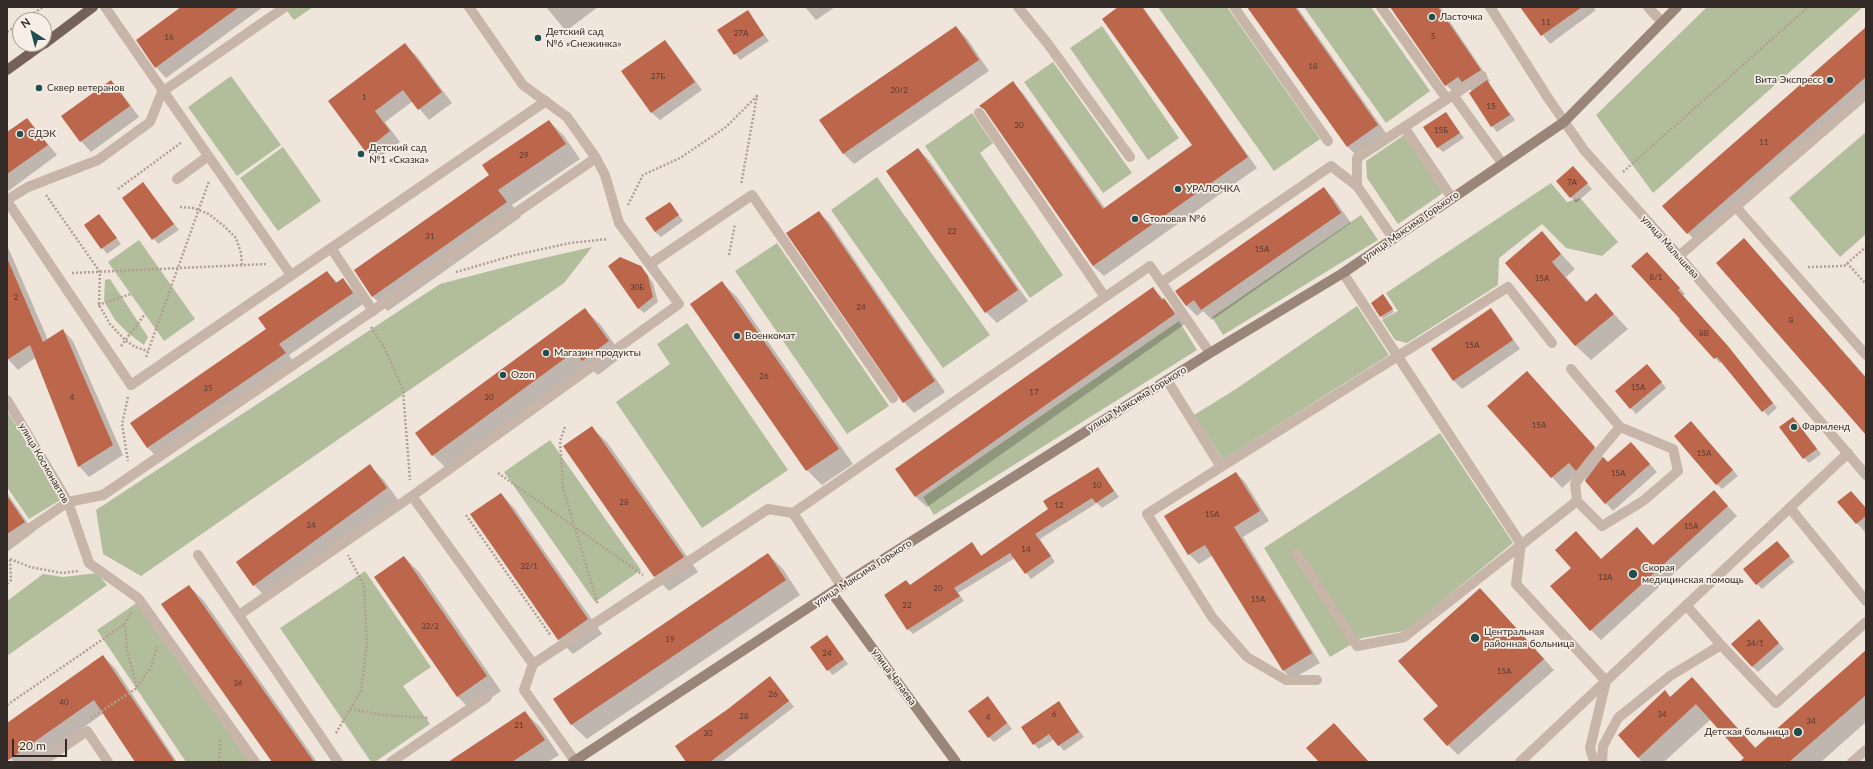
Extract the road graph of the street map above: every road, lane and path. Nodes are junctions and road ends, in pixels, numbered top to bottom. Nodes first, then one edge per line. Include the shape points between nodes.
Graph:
1 (93, 7) edge
2 (105, 7) edge
3 (285, 7) edge
4 (469, 7) edge
5 (1018, 7) edge
6 (1234, 7) edge
7 (1381, 7) edge
8 (1490, 7) edge
9 (1648, 7) edge
10 (1677, 7) edge
11 (1808, 7) edge
12 (1662, 22) junction
13 (52, 38) edge
14 (33, 52) edge
15 (7, 70) edge
16 (1482, 76) dead end
17 (162, 92) junction
18 (1866, 94) edge
19 (1450, 97) junction
20 (546, 102) junction
21 (978, 113) dead end
22 (1564, 122) junction
23 (1404, 127) junction
24 (192, 135) junction
25 (1328, 141) dead end
26 (207, 157) junction
27 (1130, 157) dead end
28 (596, 158) junction
29 (1502, 163) junction
30 (215, 168) junction
31 (177, 179) dead end
32 (1612, 182) junction
33 (37, 183) junction
34 (1357, 186) junction
35 (118, 189) dead end
36 (1452, 198) junction
37 (7, 200) edge
38 (738, 205) junction
39 (180, 207) dead end
40 (1736, 207) junction
41 (198, 210) junction
42 (619, 223) junction
43 (1393, 238) junction
44 (608, 239) dead end
45 (1866, 247) edge
46 (331, 248) junction
47 (729, 255) dead end
48 (1679, 256) junction
49 (1847, 263) junction
50 (281, 264) junction
51 (650, 264) junction
52 (242, 266) junction
53 (178, 268) junction
54 (1790, 268) junction
55 (100, 272) junction
56 (456, 272) dead end
57 (1343, 273) junction
58 (56, 274) junction
59 (290, 275) junction
60 (1162, 282) junction
61 (1866, 284) edge
62 (130, 294) dead end
63 (1105, 297) junction
64 (99, 305) junction
65 (374, 311) junction
66 (81, 312) junction
67 (145, 314) dead end
68 (364, 317) junction
69 (125, 340) junction
70 (1552, 342) dead end
71 (148, 351) junction
72 (1210, 352) junction
73 (1866, 355) edge
74 (1396, 356) junction
75 (112, 358) junction
76 (144, 363) dead end
77 (1571, 369) dead end
78 (1167, 380) junction
79 (131, 385) junction
80 (893, 398) dead end
81 (7, 400) edge
82 (565, 427) dead end
83 (1620, 427) junction
84 (1848, 454) junction
85 (1221, 467) junction
86 (498, 473) dead end
87 (1866, 475) edge
88 (131, 476) junction
89 (412, 496) junction
90 (1577, 501) junction
91 (68, 502) junction
92 (1790, 508) junction
93 (793, 513) junction
94 (466, 515) dead end
95 (575, 527) junction
96 (8, 543) edge
97 (343, 544) junction
98 (1521, 544) junction
99 (1297, 554) dead end
100 (198, 555) dead end
101 (9, 558) edge
102 (97, 569) junction
103 (655, 583) junction
104 (7, 584) edge
105 (842, 588) junction
106 (832, 593) junction
107 (138, 598) junction
108 (1866, 601) edge
109 (1686, 605) junction
110 (239, 615) junction
111 (602, 619) junction
112 (1866, 622) edge
113 (125, 624) junction
114 (162, 631) junction
115 (568, 641) junction
116 (1722, 645) junction
117 (533, 664) junction
118 (1317, 680) dead end
119 (1606, 681) junction
120 (137, 688) junction
121 (487, 697) dead end
122 (7, 705) edge
123 (350, 709) junction
124 (91, 718) dead end
125 (455, 718) junction
126 (328, 747) junction
127 (1866, 750) edge
128 (586, 759) edge
129 (574, 761) edge
130 (41, 762) edge
131 (108, 762) edge
132 (255, 762) edge
133 (338, 762) edge
134 (391, 762) edge
135 (956, 762) edge
136 (1520, 762) edge
137 (1594, 762) edge
138 (1602, 762) edge
139 (1852, 762) edge

1 - 13 main road
2 - 17 street
3 - 17 street
4 - 20 street via 523,85
5 - 27 street
6 - 25 street
7 - 19 street
8 - 22 street, улица Малышева
9 - 12 street
10 - 12 street, улица Максима Горького
11 - 32 path
12 - 22 street, улица Максима Горького
14 - 15 main road
16 - 19 street
17 - 24 street
17 - 33 street via 150,122 98,160
18 - 40 street
19 - 23 street
19 - 29 street
20 - 28 street via 567,117
20 - 46 street
21 - 63 street
22 - 29 street, улица Максима Горького
22 - 32 street, улица Малышева
23 - 34 street via 1357,158
23 - 36 street
24 - 26 street
24 - 35 path
26 - 30 street
26 - 31 street
28 - 42 street via 605,175
28 - 65 street
29 - 36 street, улица Максима Горького
30 - 41 path
30 - 50 street
32 - 48 street, улица Малышева
33 - 37 street
33 - 55 path
34 - 43 street
34 - 60 street via 1331,166
36 - 43 street, улица Максима Горького
37 - 58 street
38 - 42 path via 757,96 726,127 680,158 643,175
38 - 47 path
38 - 51 street
38 - 80 street via 752,196
39 - 41 path
40 - 48 street
40 - 54 street
41 - 52 path via 219,222 236,238
41 - 53 path
42 - 51 street
43 - 57 street, улица Максима Горького
44 - 56 path via 570,243
45 - 49 path
46 - 59 street
46 - 65 street
48 - 84 street, улица Малышева
49 - 54 path via 1844,266
49 - 61 path
50 - 52 path
50 - 59 street
51 - 89 street via 679,304
52 - 53 path
53 - 55 path
53 - 71 path
54 - 73 street
55 - 58 path
55 - 64 path
57 - 72 street, улица Максима Горького
57 - 74 street
58 - 66 street
59 - 79 street
60 - 63 street via 1150,266
60 - 72 street
62 - 64 path
63 - 93 street
64 - 66 path
64 - 69 path via 110,324
65 - 68 street
66 - 75 street
67 - 69 path
68 - 88 street
68 - 89 path via 385,349 403,390
69 - 71 path via 135,347
69 - 75 path
70 - 74 street via 1508,287
71 - 76 path
72 - 78 street, улица Максима Горького
74 - 85 street
74 - 98 street
75 - 79 street
77 - 83 street
78 - 85 street
78 - 105 street, улица Максима Горького
79 - 88 path via 122,424
81 - 91 street, улица Космонавтов
82 - 95 path via 560,441 563,488
83 - 90 street via 1575,484
83 - 90 street via 1673,449 1678,471 1643,501 1602,526
84 - 87 street, улица Малышева
84 - 92 street
85 - 118 street via 1147,514 1212,618 1247,657 1286,680
86 - 95 path
88 - 91 street via 103,495
89 - 97 street
89 - 117 street
90 - 98 street
91 - 96 street
91 - 102 street, улица Космонавтов via 89,563
92 - 108 street
92 - 109 street
93 - 103 street via 768,509
93 - 105 street
94 - 115 path via 556,642
95 - 103 path
95 - 111 path
96 - 101 path
97 - 110 street
97 - 123 path via 364,586 367,644 361,692
98 - 99 street via 1404,637 1357,646
98 - 119 street via 1516,584
100 - 110 street
101 - 102 path via 30,567 62,573
101 - 104 path via 11,580
102 - 107 street, улица Космонавтов
103 - 111 street
105 - 106 street, улица Максима Горького
106 - 128 street, улица Максима Горького
106 - 135 street, улица Чапаева
107 - 113 path
107 - 114 street, улица Космонавтов
109 - 116 street
109 - 119 street
110 - 126 street
111 - 115 street
112 - 116 street via 1776,703
113 - 120 path via 127,650
113 - 122 path
114 - 120 path via 151,666
114 - 132 street, улица Космонавтов
115 - 117 street
116 - 138 street via 1670,676 1618,718 1603,746
117 - 129 street via 524,690
119 - 136 street
119 - 137 street via 1590,748
120 - 124 path
121 - 125 street
123 - 125 path via 421,718
123 - 126 path
125 - 134 street
126 - 133 street
127 - 139 street
128 - 129 street, улица Максима Горького
130 - 131 street via 88,731

